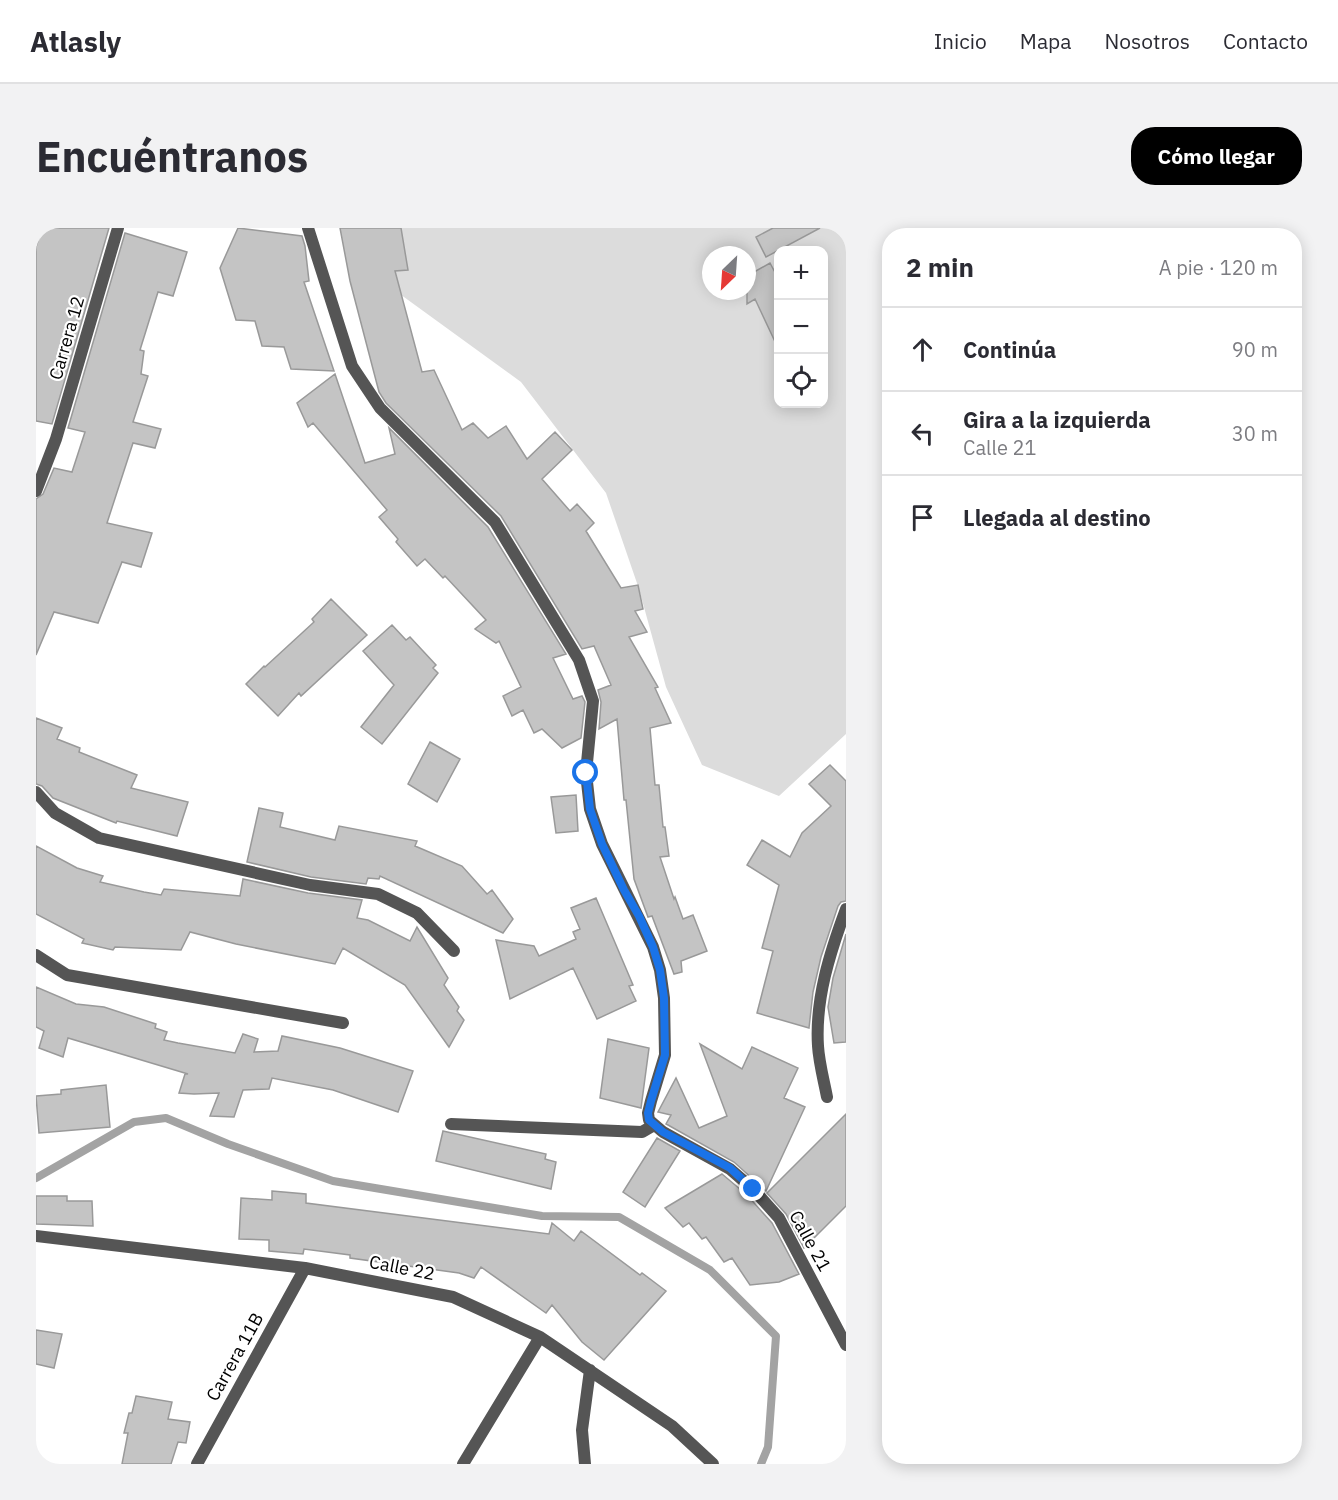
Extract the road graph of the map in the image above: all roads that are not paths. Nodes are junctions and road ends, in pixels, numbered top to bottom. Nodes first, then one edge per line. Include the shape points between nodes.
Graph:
1 (118, 228) edge
2 (308, 228) edge
3 (36, 491) edge
4 (36, 792) edge
5 (846, 909) edge
6 (454, 951) dead end
7 (36, 955) edge
8 (344, 1023) dead end
9 (827, 1097) dead end
10 (451, 1124) dead end
11 (658, 1129) junction
12 (36, 1236) edge
13 (305, 1268) junction
14 (540, 1336) junction
15 (846, 1345) edge
16 (590, 1370) junction
17 (197, 1464) edge
18 (463, 1464) edge
19 (585, 1464) edge
20 (713, 1464) edge

1 - 3 street, Carrera 12 via 56,439
2 - 11 street via 352,366 380,408 495,522 579,660 593,701 586,773 590,809 660,970 665,1055 648,1113
4 - 6 street via 56,813 99,838 310,885 378,894 417,913
5 - 9 street via 823,981 819,1016 818,1047
7 - 8 street via 67,975
10 - 11 street via 642,1132
11 - 15 street, Calle 21 via 730,1168 779,1218
12 - 13 street, Calle 22
13 - 14 street, Calle 22 via 453,1297
13 - 17 street, Carrera 11B
14 - 16 street, Calle 22
14 - 18 street
16 - 19 street via 582,1430
16 - 20 street, Calle 22 via 672,1426

